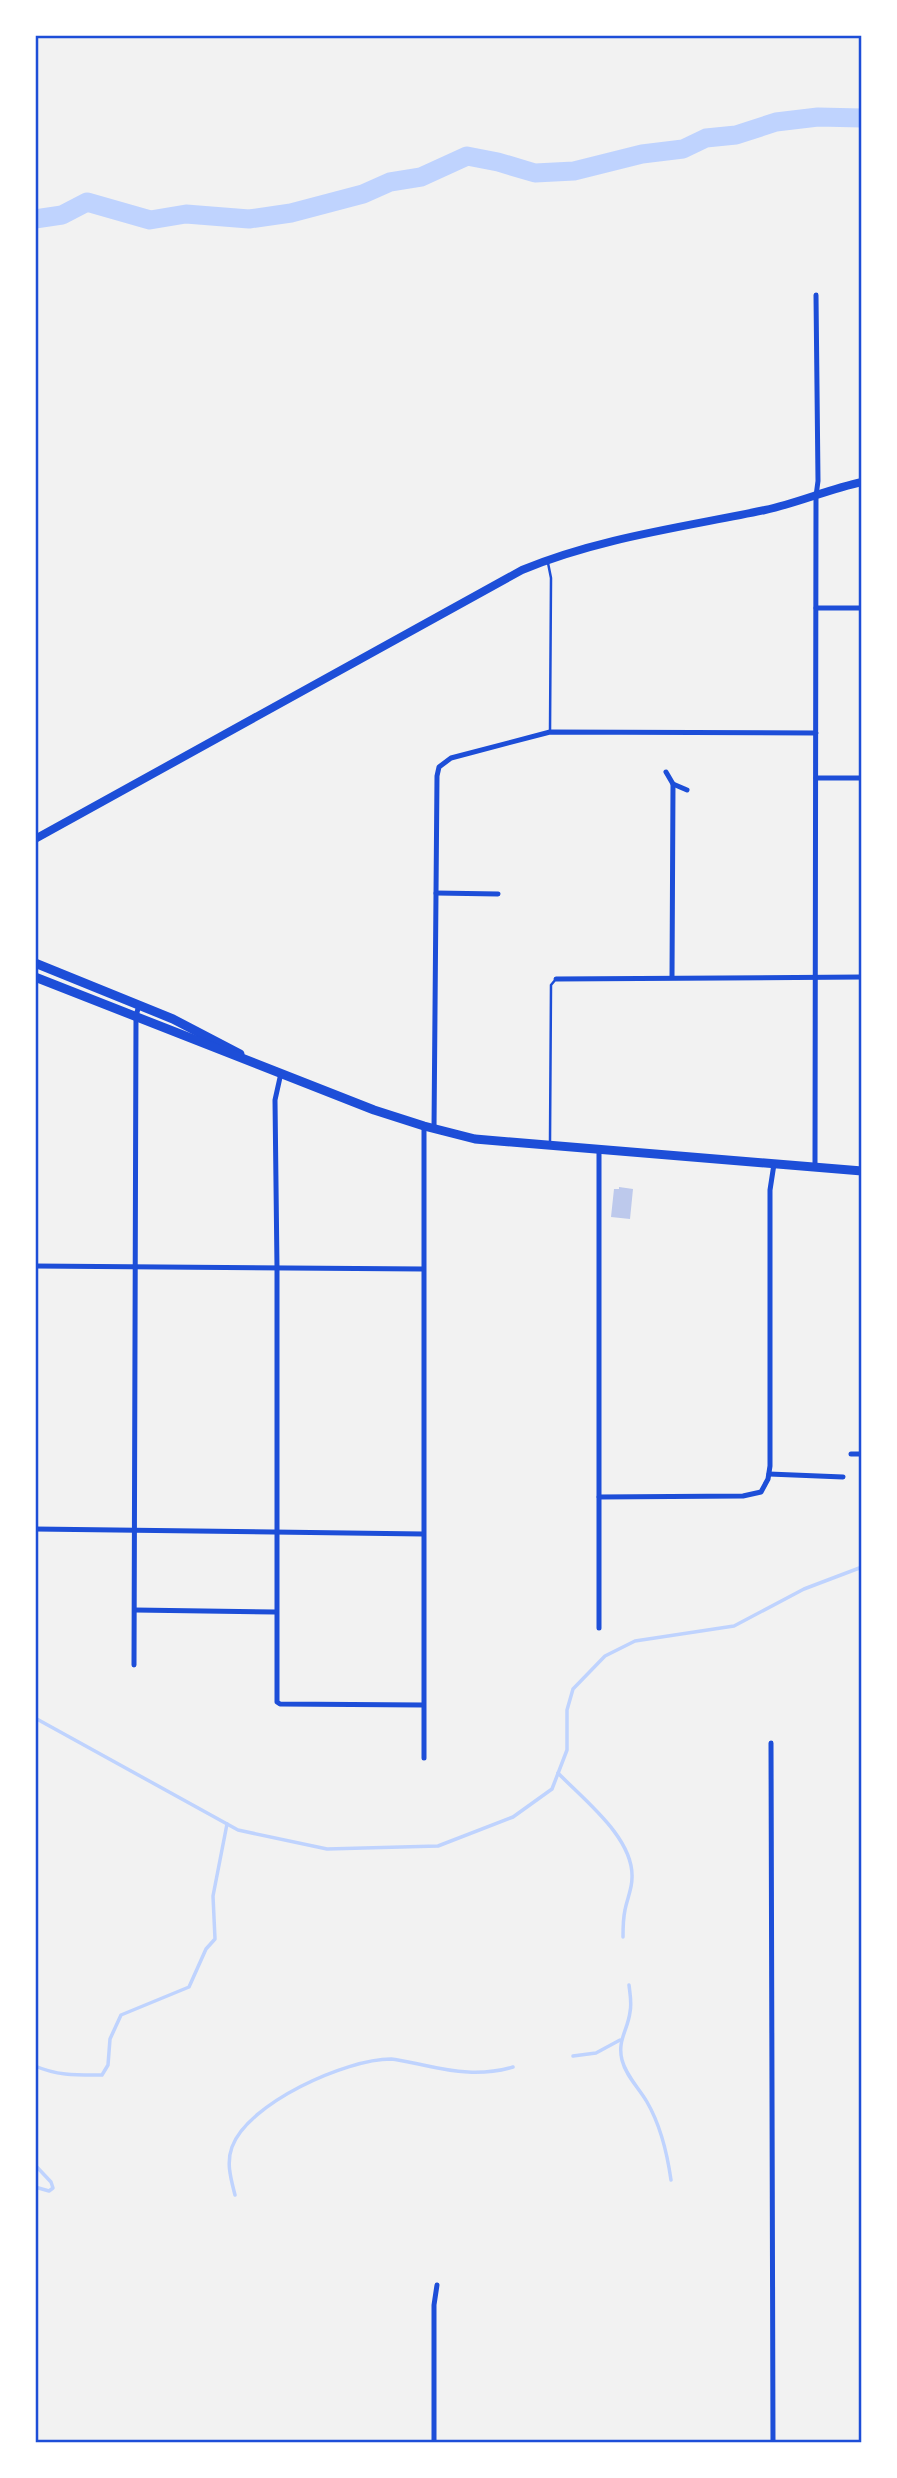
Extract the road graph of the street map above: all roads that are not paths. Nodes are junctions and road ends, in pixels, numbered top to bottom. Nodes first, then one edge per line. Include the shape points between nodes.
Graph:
1 (816, 295) dead end
2 (862, 482) edge
3 (816, 496) junction
4 (548, 560) junction
5 (816, 608) junction
6 (862, 608) edge
7 (550, 732) junction
8 (816, 733) junction
9 (666, 772) dead end
10 (816, 778) junction
11 (862, 778) edge
12 (673, 784) junction
13 (687, 790) dead end
14 (35, 839) edge
15 (436, 893) junction
16 (498, 894) dead end
17 (35, 963) edge
18 (35, 977) edge
19 (672, 977) junction
20 (816, 977) junction
21 (862, 977) edge
22 (556, 979) joint
23 (139, 1005) junction
24 (136, 1016) junction
25 (254, 1062) junction
26 (281, 1073) junction
27 (429, 1128) junction
28 (550, 1146) junction
29 (599, 1151) junction
30 (774, 1164) junction
31 (814, 1167) junction
32 (862, 1171) edge
33 (35, 1266) edge
34 (135, 1266) junction
35 (277, 1268) junction
36 (424, 1269) junction
37 (851, 1454) dead end
38 (862, 1454) edge
39 (769, 1474) junction
40 (843, 1476) dead end
41 (599, 1497) junction
42 (35, 1530) edge
43 (135, 1531) junction
44 (276, 1532) junction
45 (423, 1534) junction
46 (135, 1610) junction
47 (275, 1612) junction
48 (599, 1628) dead end
49 (134, 1665) dead end
50 (424, 1705) junction
51 (771, 1743) dead end
52 (424, 1758) dead end
53 (437, 2285) dead end
54 (434, 2443) edge
55 (773, 2443) edge

1 - 3 street
2 - 3 main road
3 - 4 main road
3 - 5 street
4 - 7 lane
4 - 14 main road via 429,620
5 - 6 street
5 - 8 street
7 - 8 street
7 - 15 street via 451,758 439,767
8 - 10 street
9 - 12 street
10 - 11 street
10 - 20 street
12 - 13 street
12 - 19 street
15 - 16 street
15 - 27 street
17 - 23 main road
18 - 24 main road
19 - 20 street
19 - 22 street
20 - 21 street
20 - 31 street
22 - 28 lane via 551,985
23 - 24 street
23 - 25 main road
24 - 25 main road
24 - 34 street
25 - 26 main road
26 - 27 main road
26 - 35 street via 275,1100
27 - 28 main road via 475,1139
27 - 36 street
28 - 29 main road
29 - 30 main road
29 - 41 street
30 - 31 main road
30 - 39 street via 770,1190
31 - 32 main road
33 - 34 street
34 - 35 street
34 - 43 street
35 - 36 street
35 - 44 street
36 - 45 street
37 - 38 street
39 - 40 street
39 - 41 street via 761,1492 754,1495
41 - 48 street
42 - 43 street
43 - 44 street
43 - 46 street
44 - 45 street
44 - 47 street
45 - 50 street
46 - 47 street
46 - 49 street
47 - 50 street via 277,1702
50 - 52 street
51 - 55 street
53 - 54 street

